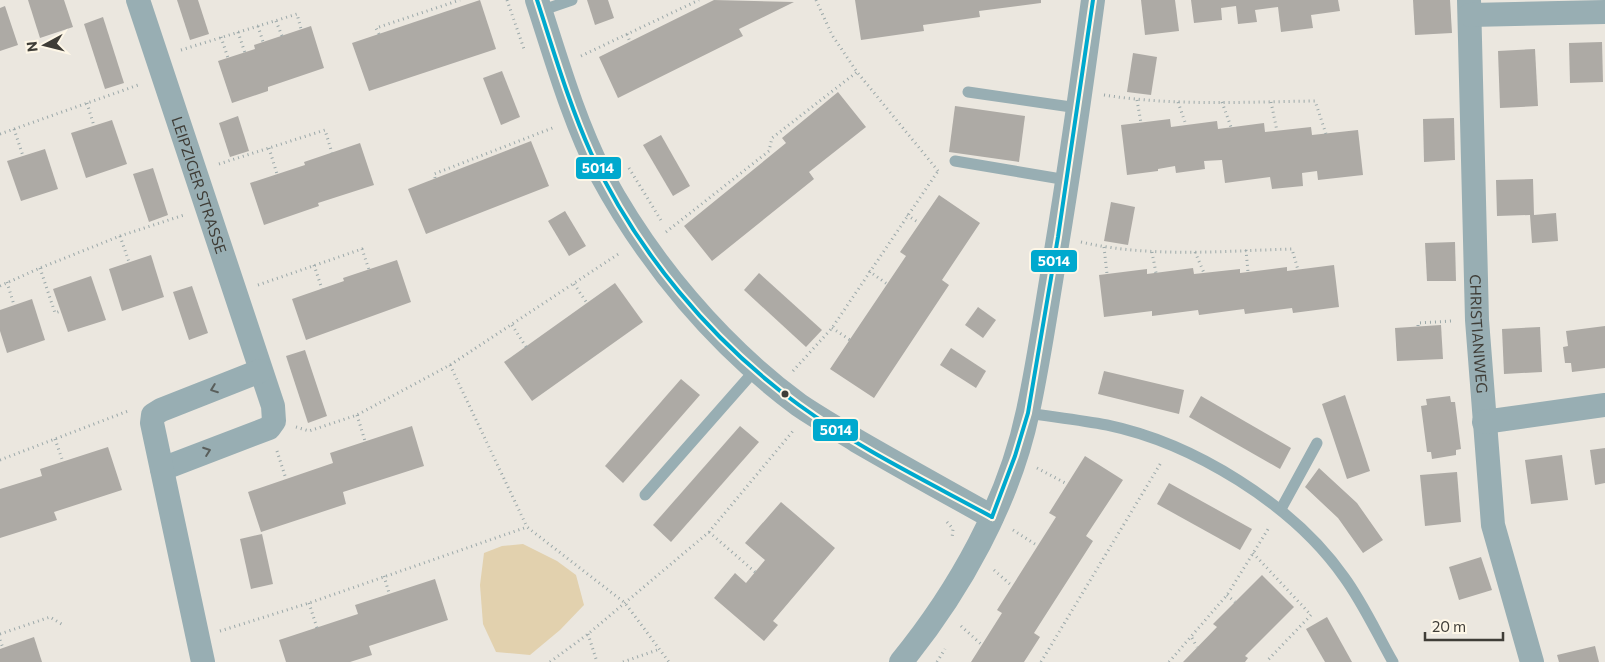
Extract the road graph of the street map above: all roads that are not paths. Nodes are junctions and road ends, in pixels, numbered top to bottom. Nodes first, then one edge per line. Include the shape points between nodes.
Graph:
1 (138, 0) edge
2 (572, 0) edge
3 (1093, 0) edge
4 (538, 6) edge
5 (1470, 7) edge
6 (1605, 12) edge
7 (968, 92) dead end
8 (1079, 100) junction
9 (955, 161) dead end
10 (1067, 180) junction
11 (756, 369) junction
12 (260, 371) junction
13 (1605, 406) edge
14 (1028, 413) junction
15 (1484, 422) junction
16 (1316, 443) dead end
17 (162, 468) junction
18 (645, 495) dead end
19 (1281, 509) junction
20 (1002, 523) junction
21 (203, 662) edge
22 (901, 662) edge
23 (1393, 662) edge
24 (1532, 662) edge

1 - 12 street, LEIPZIGER STRASSE
2 - 4 lane
3 - 8 street
4 - 11 street via 561,76 601,173 643,244 681,292
5 - 6 street
5 - 15 street, CHRISTIANIWEG via 1477,320
7 - 8 lane
8 - 10 street
9 - 10 lane
10 - 14 street
11 - 18 lane
11 - 20 street via 815,416
12 -> 17 street via 153,415
17 -> 12 street, LEIPZIGER STRASSE via 269,428 274,421 273,406
13 - 15 street
14 - 19 lane via 1108,426 1171,446 1226,472
14 - 20 street via 1015,456
15 - 24 street, CHRISTIANIWEG via 1493,524
16 - 19 lane
17 - 21 street
19 - 23 lane via 1318,544 1345,577
20 - 22 street via 970,562 938,615

